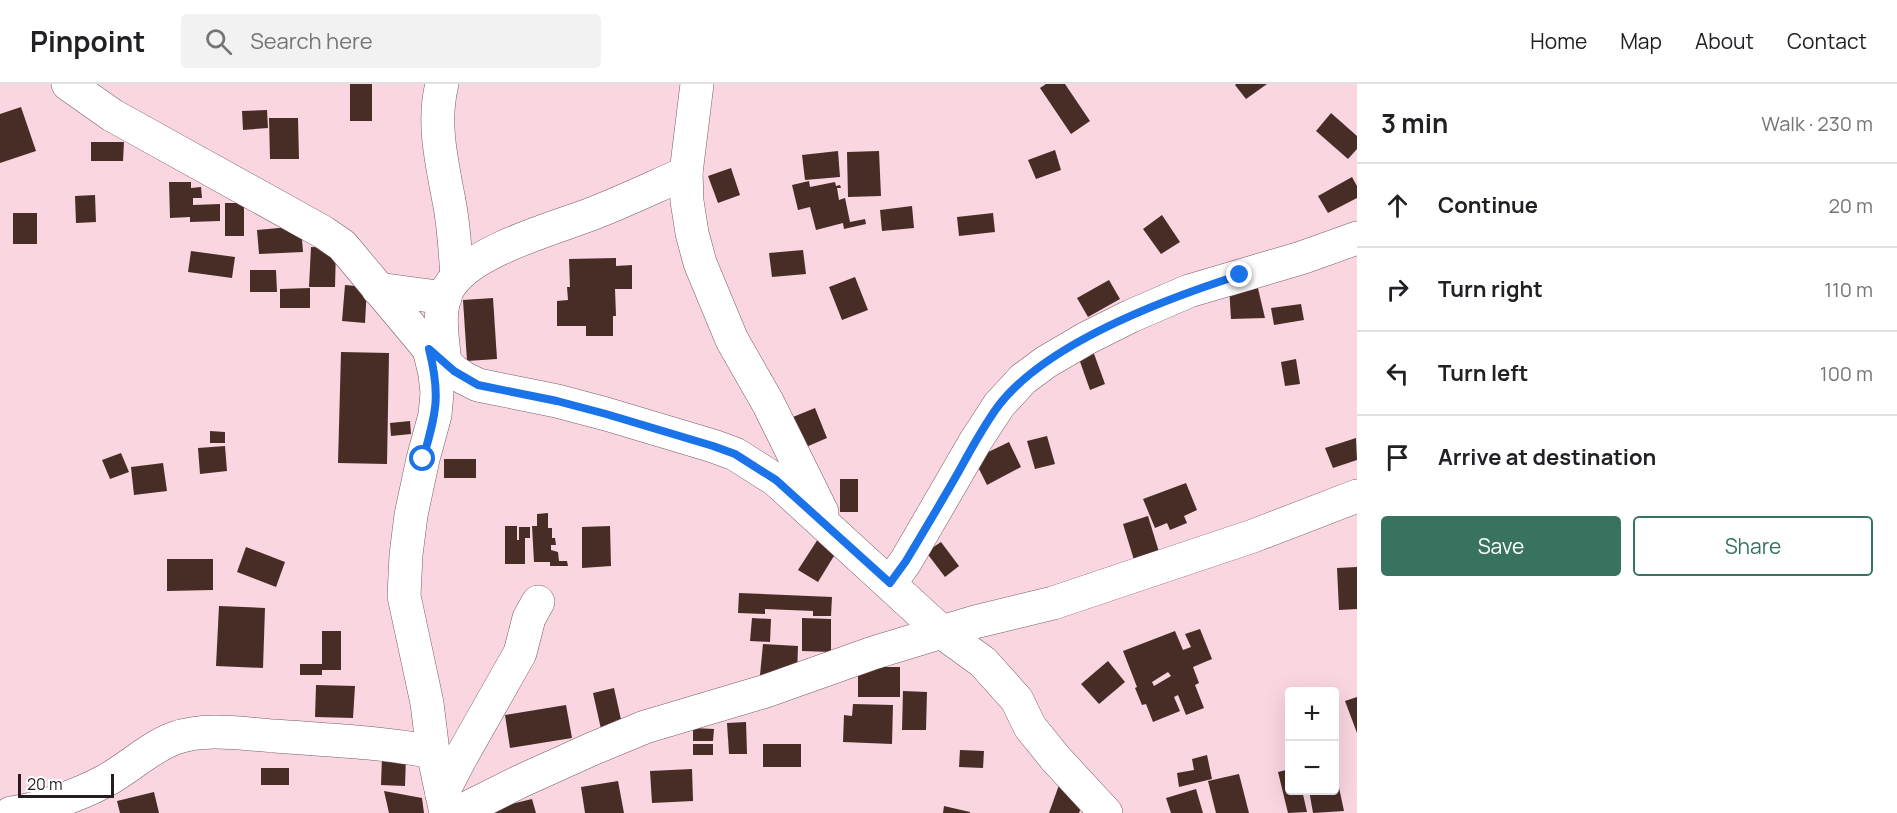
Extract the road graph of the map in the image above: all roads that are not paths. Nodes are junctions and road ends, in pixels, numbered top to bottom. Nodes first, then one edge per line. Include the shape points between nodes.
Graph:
1 (68, 84) edge
2 (442, 84) edge
3 (696, 84) edge
4 (686, 173) junction
5 (1357, 238) edge
6 (451, 287) junction
7 (378, 289) junction
8 (437, 356) junction
9 (1357, 496) edge
10 (831, 530) junction
11 (890, 583) junction
12 (538, 602) dead end
13 (943, 633) junction
14 (433, 752) junction
15 (448, 807) edge
16 (11, 813) edge
17 (1106, 813) edge

1 - 7 street via 112,115 323,232 342,245
2 - 6 street via 439,144 452,221
3 - 4 street
4 - 6 street via 508,245 474,262
4 - 10 street via 687,201 700,263 732,340
5 - 11 street via 1240,275 1131,316 1023,378 999,405
6 - 7 street
6 - 8 street
7 - 8 street
8 - 10 street via 478,385 606,414 735,454 776,480
8 - 14 street via 435,416 411,515 404,596 427,703
9 - 13 street via 1053,603
10 - 11 street
11 - 13 street
12 - 15 street via 529,618 520,653 471,739
13 - 15 street via 645,728
13 - 17 street via 983,662 1017,699 1030,728
14 - 15 street
14 - 16 street via 382,743 201,733 175,738 105,781 63,799

